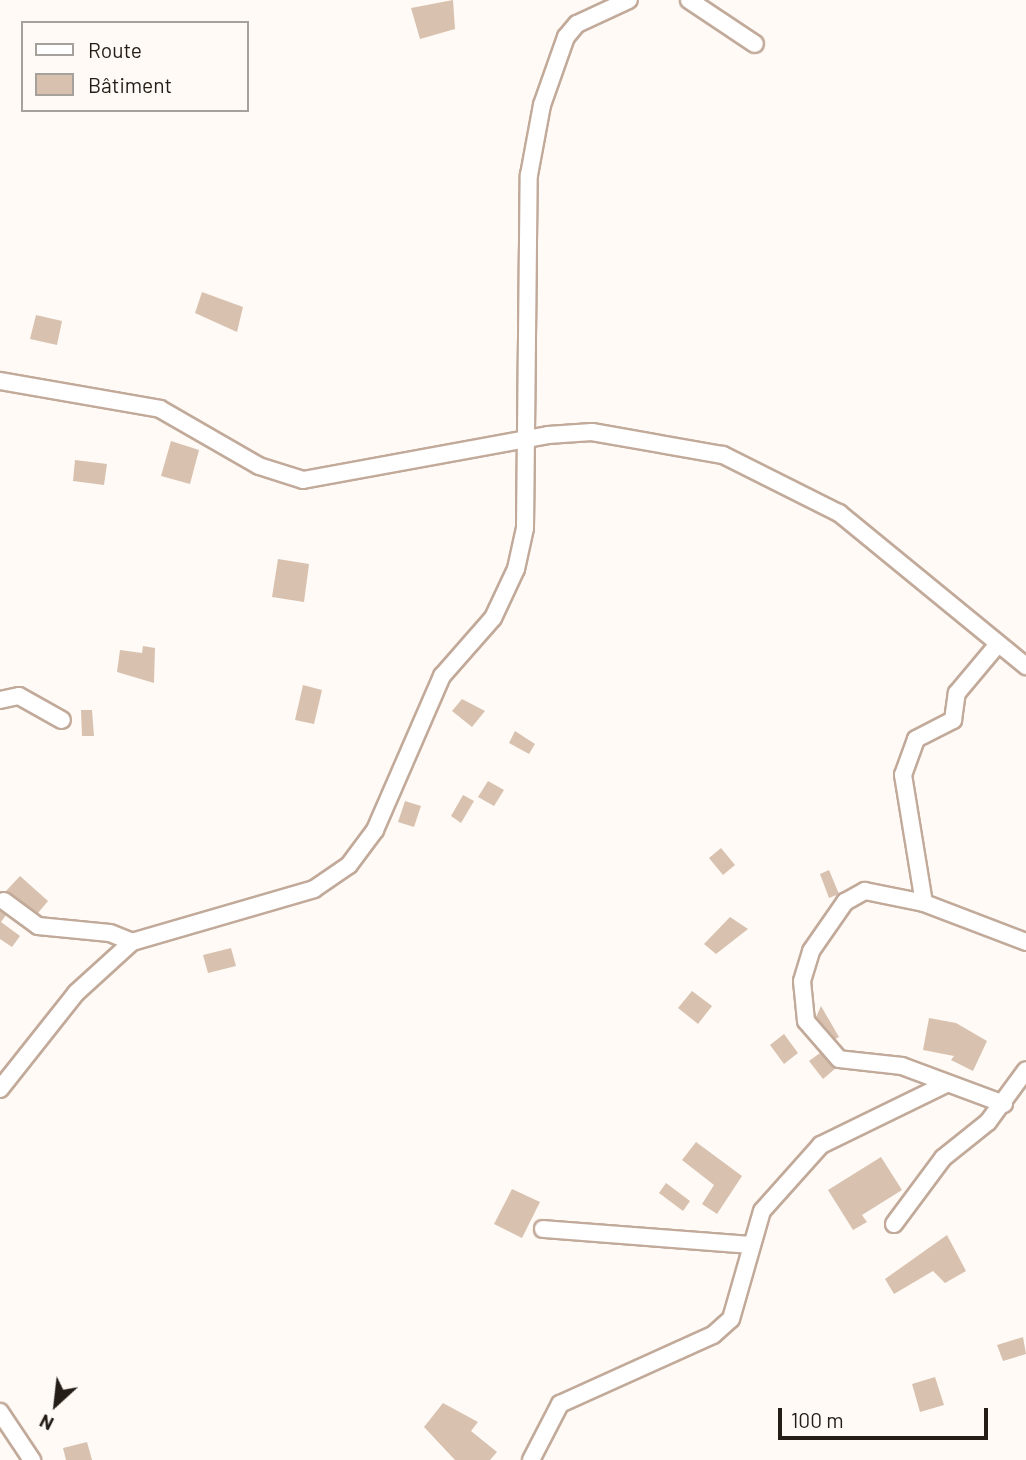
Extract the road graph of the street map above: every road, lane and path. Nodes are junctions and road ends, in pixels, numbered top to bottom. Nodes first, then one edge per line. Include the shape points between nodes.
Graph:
1 (629, 0) edge
2 (689, 0) edge
3 (755, 44) dead end
4 (0, 381) edge
5 (525, 438) junction
6 (998, 644) junction
7 (1026, 667) edge
8 (0, 700) edge
9 (61, 720) dead end
10 (4, 901) dead end
11 (924, 903) junction
12 (132, 942) junction
13 (1026, 942) edge
14 (1026, 1070) edge
15 (946, 1084) junction
16 (0, 1089) edge
17 (1003, 1104) junction
18 (894, 1224) dead end
19 (543, 1229) dead end
20 (749, 1245) junction
21 (0, 1412) edge
22 (32, 1460) edge
23 (531, 1460) edge

1 - 5 street via 577,24 566,37 542,105 529,175
2 - 3 street
4 - 5 street via 160,409 259,466 303,480
5 - 6 street via 592,432 651,441 723,455 786,481 839,513
5 - 12 street via 524,528 516,569 493,618 442,676 365,846 314,889
6 - 7 street
6 - 11 street via 957,693 953,720 916,739 903,775
8 - 9 street via 19,696
10 - 12 street via 38,926 110,933
11 - 13 street
11 - 15 street via 873,891 845,902 804,969 806,1021 839,1059 902,1066
12 - 16 street via 76,993
14 - 17 street
15 - 17 street
15 - 20 street via 821,1145 785,1179 762,1211
17 - 18 street via 943,1158
19 - 20 street
20 - 23 street via 742,1298 731,1319 713,1335 560,1404
21 - 22 street

